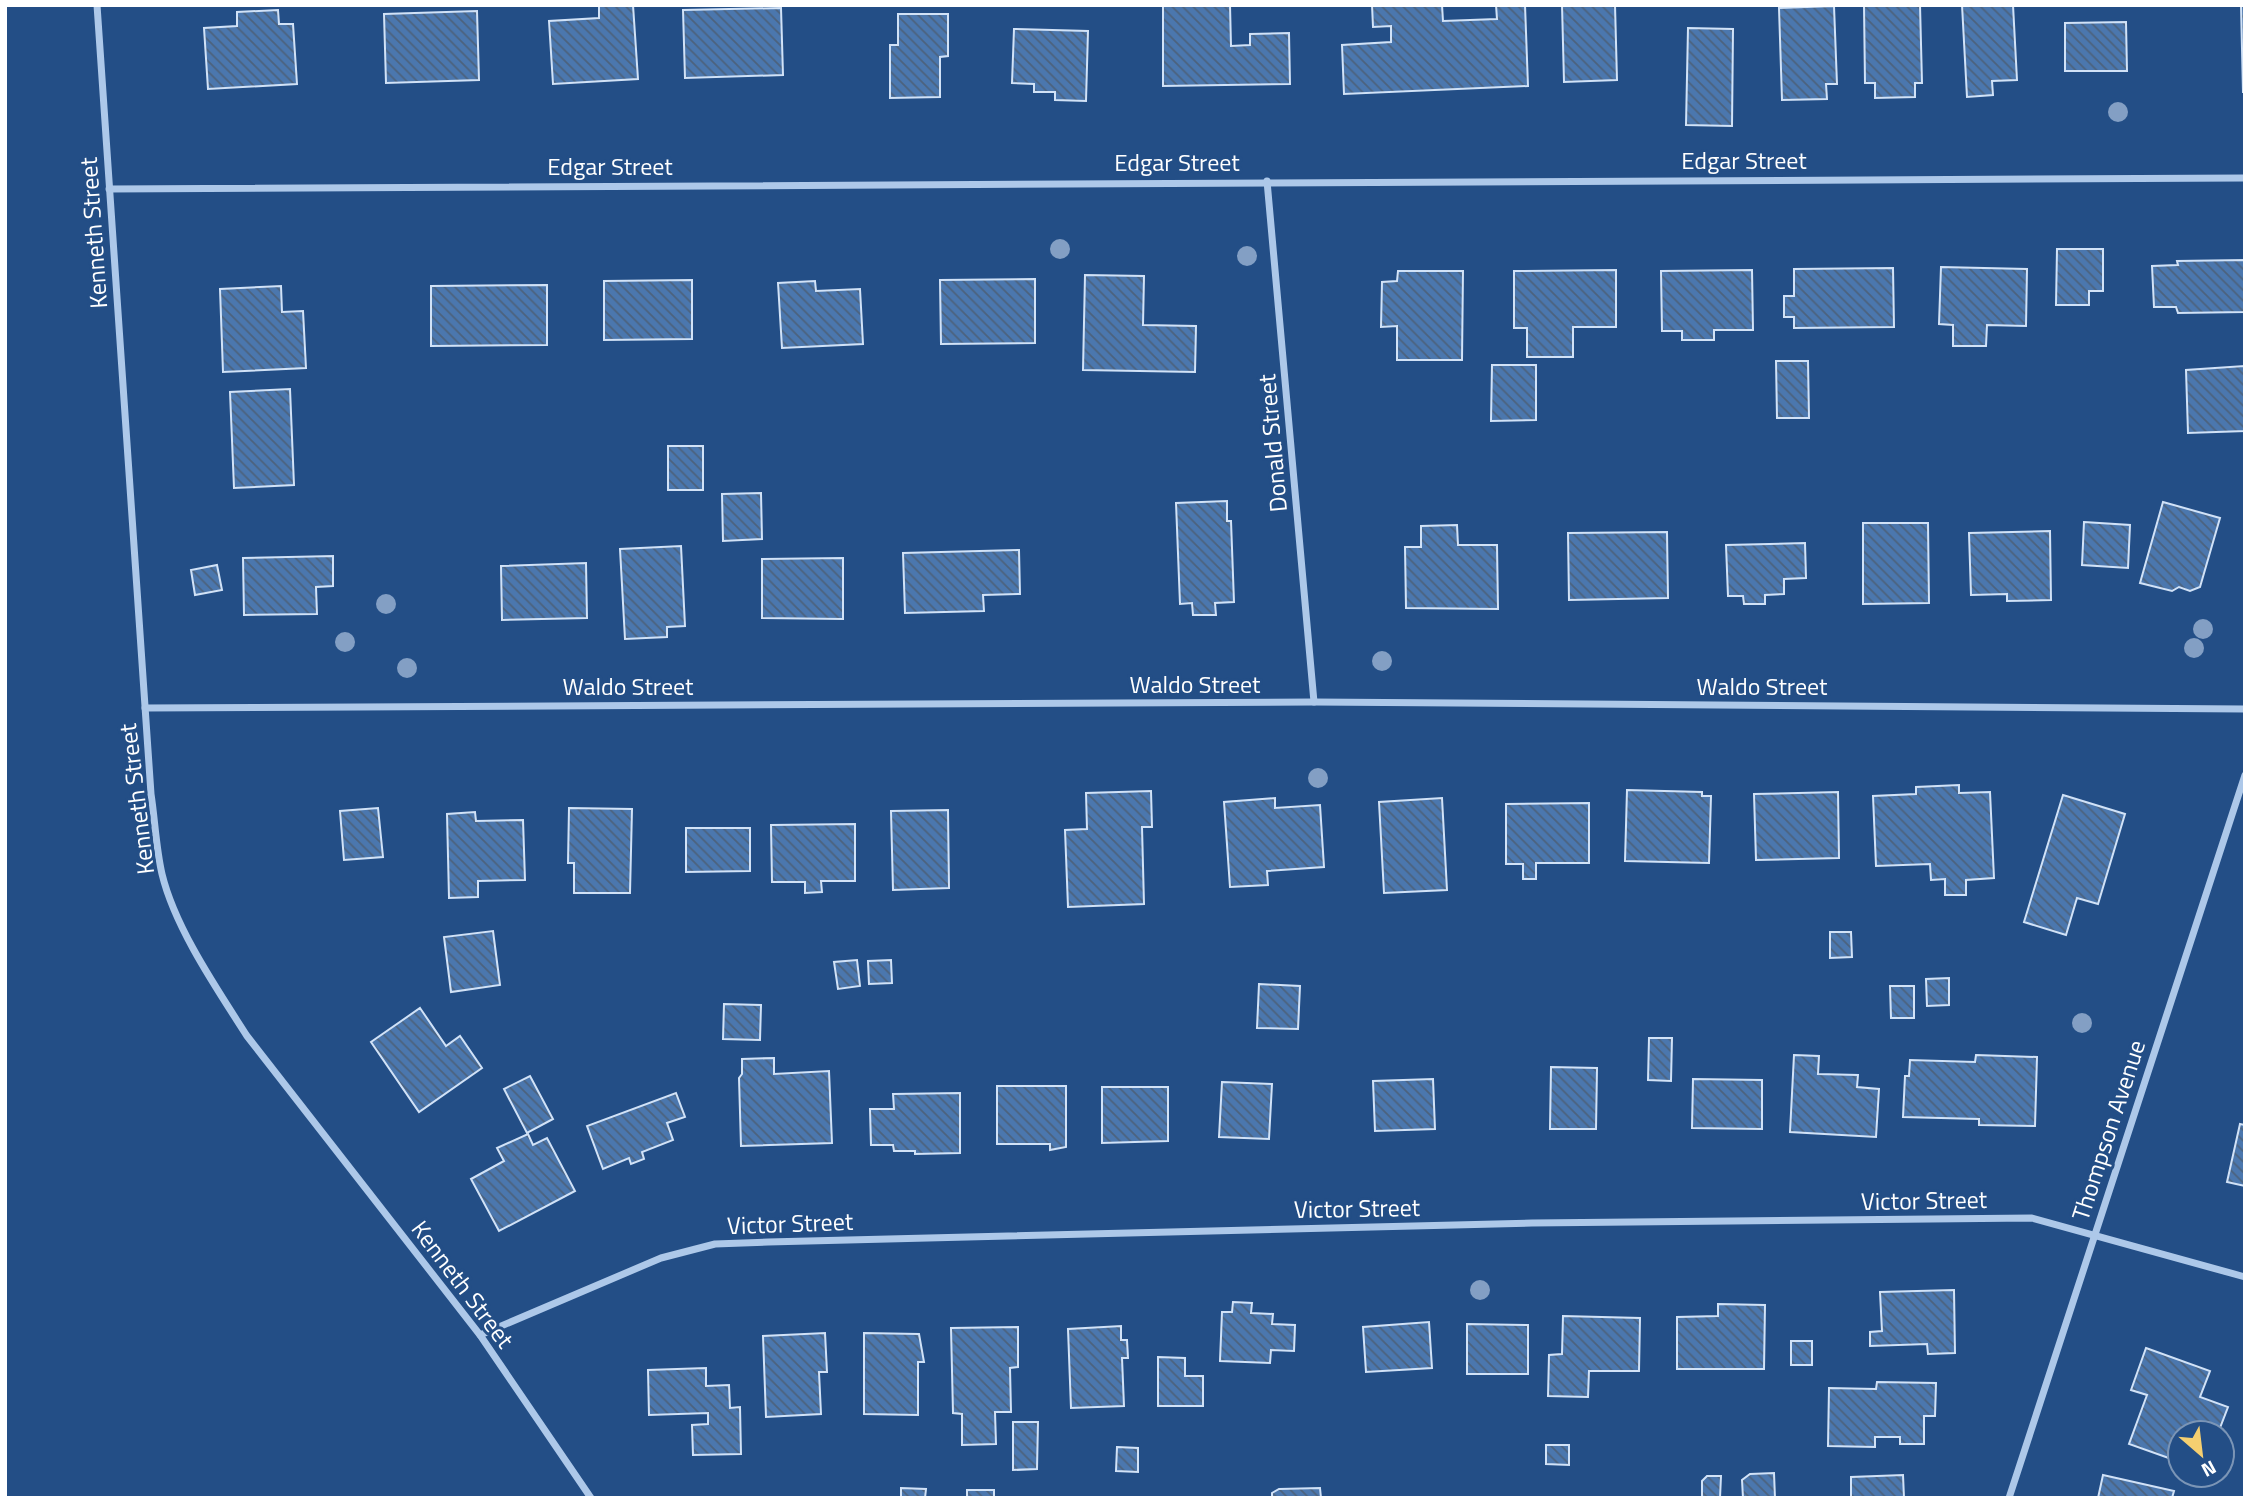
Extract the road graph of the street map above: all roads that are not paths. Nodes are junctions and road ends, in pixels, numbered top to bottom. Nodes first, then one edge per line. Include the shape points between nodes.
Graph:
1 (97, 5) edge
2 (2245, 178) edge
3 (1267, 181) junction
4 (109, 189) junction
5 (1314, 702) junction
6 (145, 708) junction
7 (2245, 709) edge
8 (2245, 775) edge
9 (2094, 1236) junction
10 (2245, 1277) edge
11 (480, 1335) junction
12 (591, 1498) edge
13 (2009, 1498) edge

1 - 4 street, Kenneth Street
2 - 3 street, Edgar Street
3 - 4 street, Edgar Street
3 - 5 street, Donald Street
4 - 6 street, Kenneth Street
5 - 6 street, Waldo Street
5 - 7 street, Waldo Street
6 - 11 street, Kenneth Street via 162,874 177,915 247,1036
8 - 9 street, Thompson Avenue
9 - 10 street, Victor Street
9 - 11 street, Victor Street via 2032,1218 1532,1223 715,1244 661,1258
9 - 13 street, Thompson Avenue
11 - 12 street, Kenneth Street

